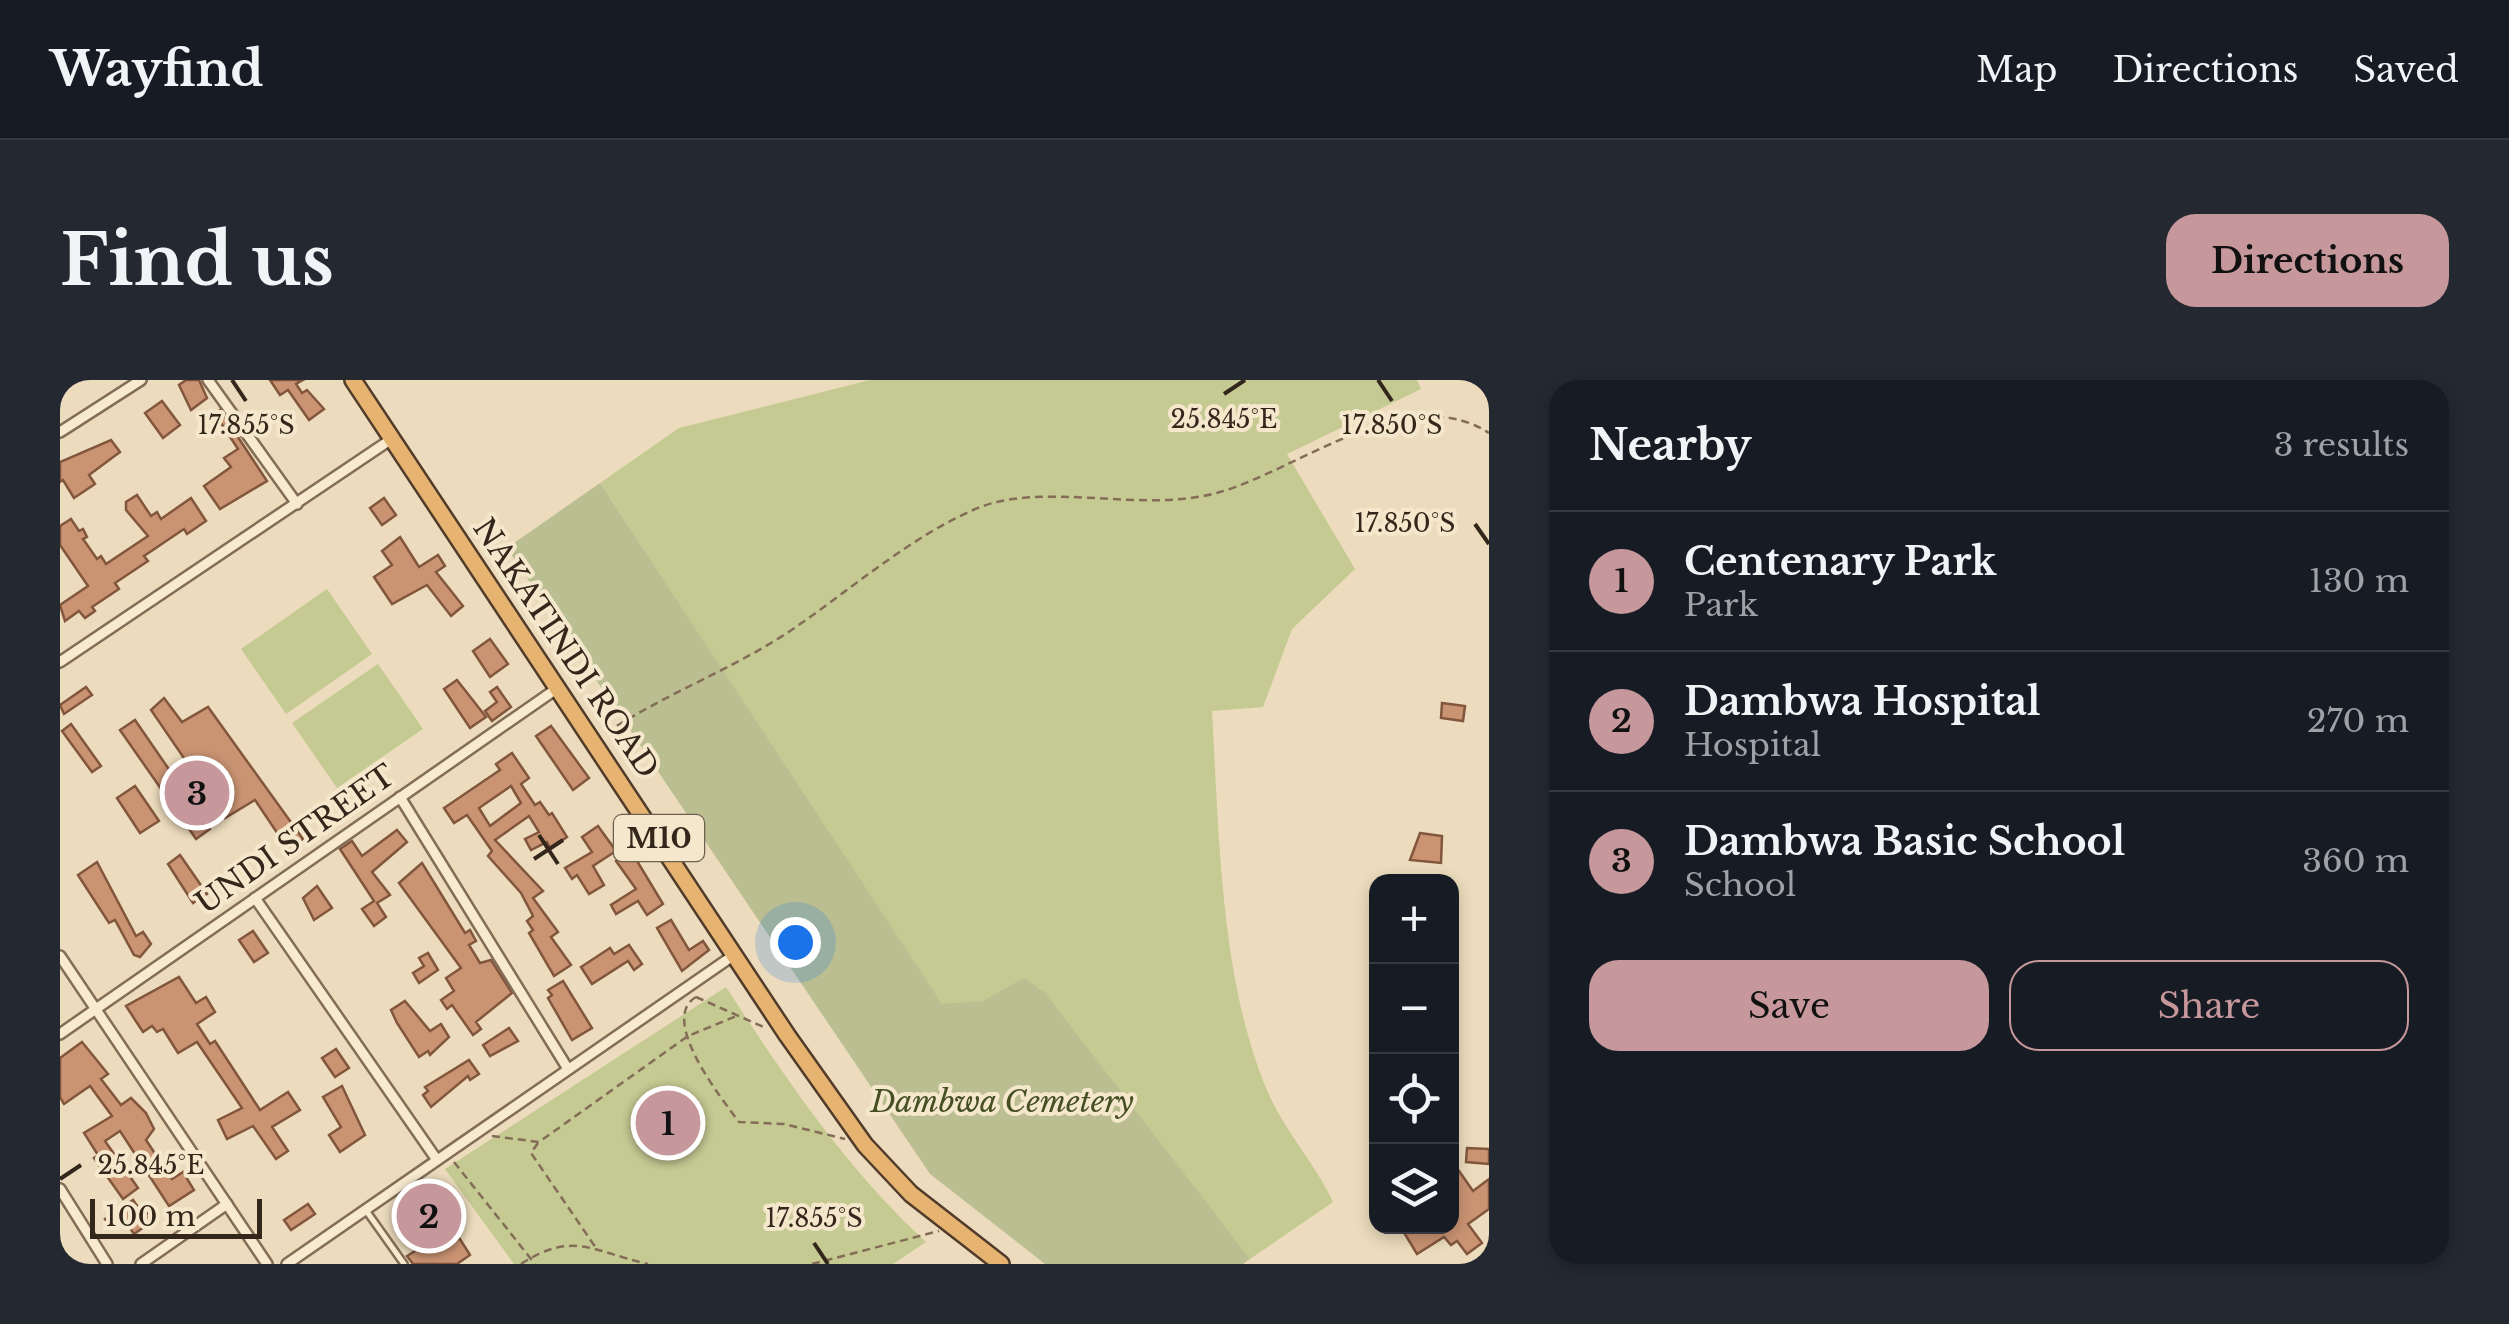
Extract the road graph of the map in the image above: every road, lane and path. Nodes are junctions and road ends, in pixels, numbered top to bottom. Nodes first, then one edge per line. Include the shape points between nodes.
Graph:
1 (141, 380) edge
2 (208, 380) edge
3 (353, 380) edge
4 (60, 432) edge
5 (1489, 433) edge
6 (392, 438) junction
7 (297, 504) junction
8 (60, 662) edge
9 (560, 686) junction
10 (595, 740) junction
11 (400, 797) junction
12 (255, 898) junction
13 (60, 956) edge
14 (734, 956) junction
15 (696, 981) junction
16 (696, 997) junction
17 (94, 1009) junction
18 (738, 1015) junction
19 (60, 1034) edge
20 (786, 1035) junction
21 (688, 1036) junction
22 (568, 1069) junction
23 (476, 1134) junction
24 (539, 1142) junction
25 (865, 1145) junction
26 (446, 1153) junction
27 (437, 1160) junction
28 (60, 1189) edge
29 (227, 1204) junction
30 (365, 1209) junction
31 (950, 1228) junction
32 (598, 1250) junction
33 (531, 1258) junction
34 (107, 1264) edge
35 (141, 1264) edge
36 (267, 1264) edge
37 (287, 1264) edge
38 (404, 1264) edge
39 (521, 1264) edge
40 (535, 1264) edge
41 (648, 1264) edge
42 (812, 1264) edge
43 (1000, 1264) edge

1 - 4 street
2 - 7 street
3 - 6 highway, NAKATINDI ROAD / M10
5 - 10 path via 1459,419 1366,425 1230,490 1190,501 1056,497 977,508 784,634
6 - 7 street
6 - 9 highway, NAKATINDI ROAD / M10
7 - 8 street
9 - 10 highway, NAKATINDI ROAD / M10
9 - 11 street, UNDI STREET
10 - 14 highway, NAKATINDI ROAD / M10
11 - 12 street, UNDI STREET
11 - 22 street
12 - 17 street, UNDI STREET
12 - 27 street
13 - 17 street
14 - 15 street
14 - 20 highway, NAKATINDI ROAD / M10
15 - 16 path
15 - 22 street
16 - 18 path
16 - 21 path via 682,1015
17 - 19 street, UNDI STREET
17 - 29 street
18 - 20 path
18 - 21 path
20 - 25 highway, NAKATINDI ROAD / M10
21 - 24 path
21 - 25 path via 696,1060 739,1122 784,1124
22 - 23 street
23 - 24 path
23 - 26 street
24 - 32 path via 532,1153
25 - 31 highway, NAKATINDI ROAD / M10
26 - 27 street
26 - 33 path
27 - 30 street
28 - 34 street
29 - 35 street
29 - 36 street
30 - 37 street
30 - 38 lane
31 - 42 path
31 - 43 highway, NAKATINDI ROAD / M10
32 - 33 path via 576,1242
32 - 41 path
33 - 39 path
33 - 40 path

